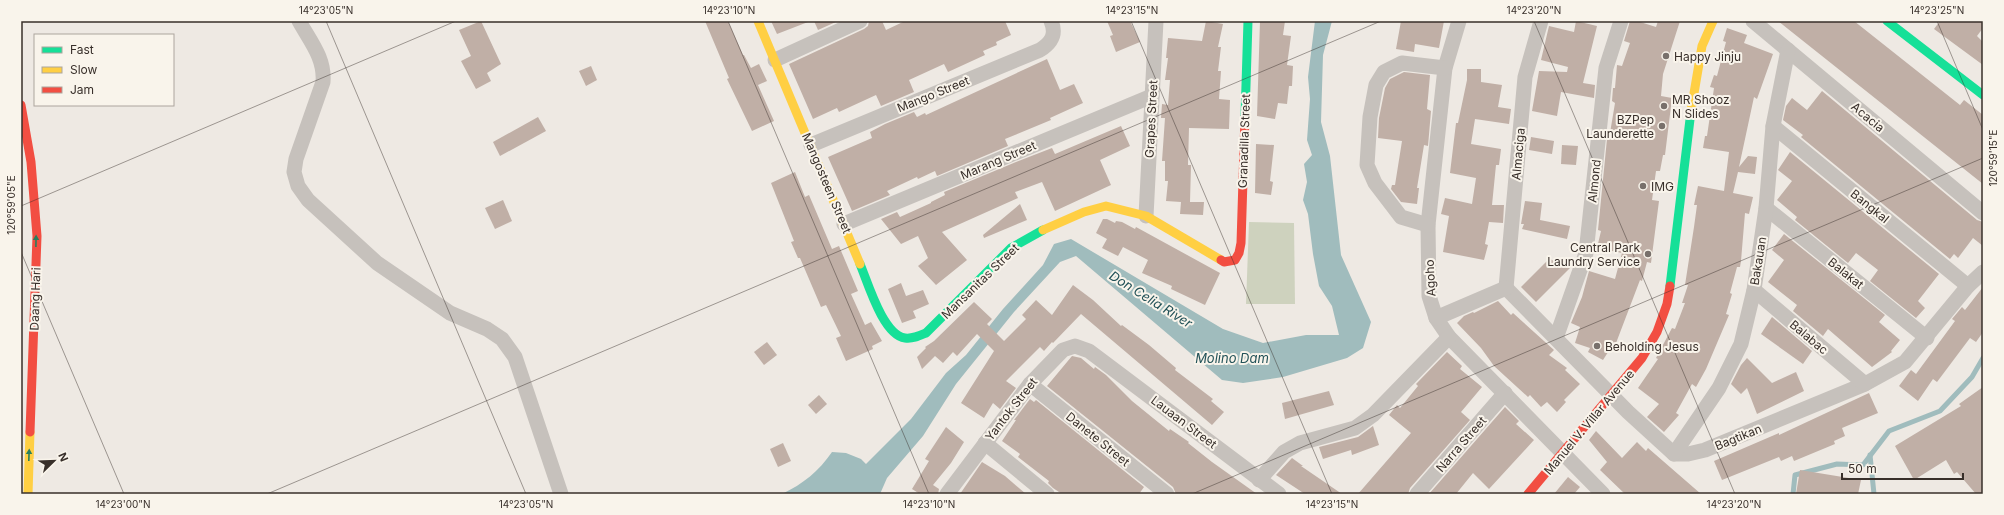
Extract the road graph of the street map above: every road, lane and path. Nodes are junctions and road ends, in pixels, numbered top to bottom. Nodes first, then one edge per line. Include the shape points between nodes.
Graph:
1 (299, 21) edge
2 (758, 21) edge
3 (860, 21) edge
4 (1051, 21) edge
5 (1156, 21) edge
6 (1248, 21) edge
7 (1459, 21) edge
8 (1541, 21) edge
9 (1621, 21) edge
10 (1713, 21) edge
11 (1753, 21) edge
12 (1887, 21) edge
13 (1788, 50) junction
14 (775, 60) junction
15 (1445, 68) junction
16 (1983, 95) edge
17 (1152, 96) junction
18 (21, 105) edge
19 (1773, 126) junction
20 (811, 145) junction
21 (1766, 208) junction
22 (1983, 213) edge
23 (1146, 216) junction
24 (844, 224) junction
25 (1428, 226) junction
26 (1235, 260) joint
27 (1983, 272) edge
28 (1968, 286) junction
29 (1506, 288) junction
30 (1754, 290) junction
31 (1436, 318) junction
32 (1449, 336) junction
33 (1556, 338) junction
34 (1927, 338) junction
35 (902, 339) joint
36 (1089, 350) joint
37 (1030, 384) junction
38 (1865, 384) junction
39 (1505, 393) junction
40 (1612, 395) junction
41 (985, 443) junction
42 (1564, 452) junction
43 (1674, 454) junction
44 (1259, 480) junction
45 (1040, 492) edge
46 (28, 494) edge
47 (561, 494) edge
48 (947, 494) edge
49 (1167, 494) edge
50 (1279, 494) edge
51 (1417, 494) edge
52 (1528, 494) edge
53 (1603, 494) edge

1 - 47 street via 324,70 323,82 296,159 294,172 298,186 308,200 377,263 450,313 502,339 515,357
2 - 14 street, Mangosteen Street
3 - 14 street
4 - 20 street, Mango Street via 1054,32 1052,40 1040,50
5 - 17 street, Grapes Street
6 - 26 street, Granadilla Street via 1241,243
7 - 15 street, Agoho
8 - 29 street, Almaciga via 1525,77
9 - 33 street, Almond via 1606,68 1586,254
10 - 40 street, Manuel V. Villar Avenue via 1702,46 1694,87 1667,304 1658,332 1642,358
11 - 13 street, Acacia
12 - 16 street
13 - 19 street, Bakauan
13 - 22 street, Acacia
14 - 20 street, Mangosteen Street
15 - 25 street, Agoho
15 - 25 street via 1402,63 1384,72 1376,85 1370,117 1367,165 1375,183 1401,217
17 - 23 street, Grapes Street
17 - 24 street, Marang Street
46 -> 18 street, Daang Hari via 37,236 31,162
19 - 21 street, Bakauan
19 - 28 street, Bangkal
20 - 24 street, Mangosteen Street
21 - 30 street, Bakauan
21 - 34 street, Balakat
23 - 26 street, Mansanitas Street via 1224,262
23 - 35 street, Mansanitas Street via 1106,206 1084,212 1033,234 1011,248 926,333 915,339
24 - 35 street, Mangosteen Street via 883,319 892,332
25 - 31 street, Agoho via 1429,296
27 - 28 street, Bagtikan
28 - 34 street, Bagtikan
29 - 31 street
29 - 33 street
30 - 38 street, Balabac
30 - 43 street, Bakauan via 1740,344 1730,367 1719,388
31 - 32 street, Agoho
32 - 39 street, Agoho
32 - 44 street via 1373,415 1355,428 1300,443 1284,452
33 - 40 street
34 - 38 street, Bagtikan via 1906,362
36 - 37 street, Yantok Street via 1075,346 1063,350
36 - 44 street, Lauaan Street
37 - 41 street, Yantok Street
37 - 49 street, Danete Street
38 - 43 street, Bagtikan via 1705,450
39 - 42 street, Agoho
39 - 51 street, Narra Street
40 - 42 street, Manuel V. Villar Avenue
40 - 43 street
41 - 45 street
41 - 48 street, Yantok Street
42 - 52 street, Manuel V. Villar Avenue
42 - 53 street, Agoho
44 - 50 street, Lauaan Street

